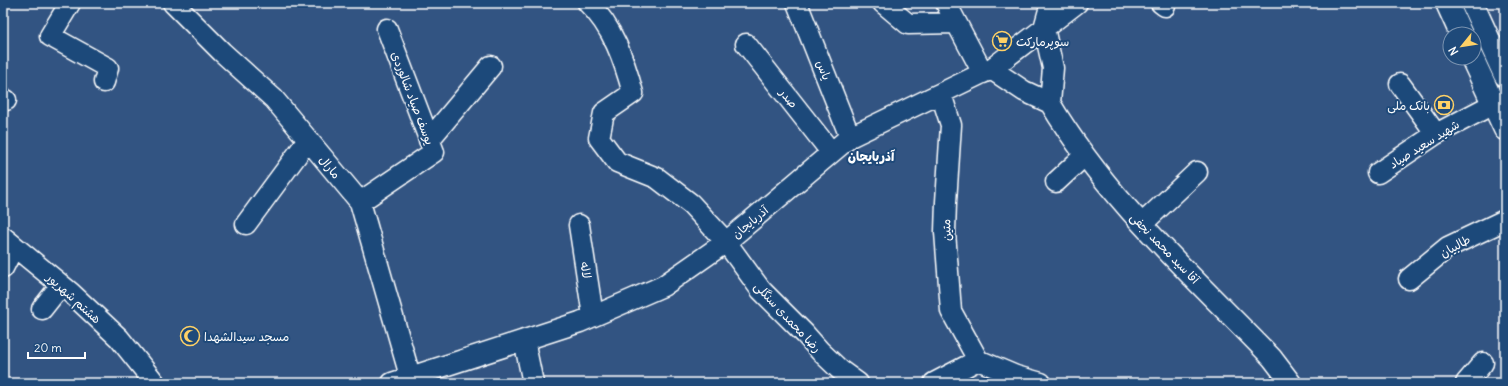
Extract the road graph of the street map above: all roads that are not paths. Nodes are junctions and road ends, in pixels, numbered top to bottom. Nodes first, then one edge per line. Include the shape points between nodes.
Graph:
1 (70, 3) edge
2 (588, 3) edge
3 (797, 3) edge
4 (883, 3) edge
5 (946, 3) edge
6 (1051, 3) edge
7 (1077, 3) edge
8 (1447, 3) edge
9 (1472, 3) edge
10 (182, 6) edge
11 (956, 23) junction
12 (1457, 26) edge
13 (1044, 28) junction
14 (387, 29) dead end
15 (746, 44) dead end
16 (491, 66) dead end
17 (1476, 66) edge
18 (987, 71) junction
19 (1505, 75) edge
20 (104, 82) dead end
21 (1400, 84) dead end
22 (941, 94) junction
23 (1050, 103) junction
24 (1493, 104) junction
25 (1505, 129) edge
26 (1436, 134) junction
27 (850, 137) junction
28 (308, 140) junction
29 (429, 140) junction
30 (831, 152) junction
31 (1084, 156) junction
32 (1197, 172) dead end
33 (1378, 173) dead end
34 (1056, 182) dead end
35 (360, 202) junction
36 (1505, 220) edge
37 (246, 224) dead end
38 (1142, 224) junction
39 (579, 225) dead end
40 (9, 242) edge
41 (726, 242) junction
42 (3, 268) edge
43 (1409, 279) dead end
44 (61, 285) junction
45 (42, 309) dead end
46 (594, 316) junction
47 (524, 340) junction
48 (978, 360) junction
49 (1483, 363) dead end
50 (399, 381) edge
51 (155, 383) edge
52 (533, 383) edge
53 (858, 383) edge
54 (934, 383) edge
55 (1041, 383) edge
56 (1291, 383) edge
57 (1466, 383) edge

1 - 20 street via 50,36 108,68
2 - 41 street, رضا محمدی سنگلی via 598,13 622,55 633,93 604,113 600,138 617,162 657,178 691,204
3 - 27 street, یاس
4 - 11 street via 908,24
5 - 11 street
6 - 13 street
7 - 13 street, آذربایجان
8 - 12 main road
9 - 19 main road
10 - 28 street, مارال via 222,52 274,99
11 - 18 street
13 - 18 street, آذربایجان
13 - 23 street via 1053,68
14 - 29 street, یوسف صیاد شالوردی
15 - 30 street, صدر
16 - 29 street
17 - 24 main road
18 - 22 street, آذربایجان
18 - 23 street
21 - 26 street
22 - 27 street, آذربایجان
22 - 48 street, متین via 951,125 946,202 951,311
23 - 31 street, آقا سید محمد نجفی
24 - 25 main road
24 - 26 street, شهید سعید صیاد
26 - 33 street, شهید سعید صیاد
27 - 30 street, آذربایجان
28 - 35 street, مارال
28 - 37 street
29 - 35 street, یوسف صیاد شالوردی via 434,152
30 - 41 street, آذربایجان
31 - 34 street
31 - 38 street, آقا سید محمد نجفی
32 - 38 street
35 - 50 street, مارال
36 - 43 street, طالبیان via 1448,247
38 - 56 street, آقا سید محمد نجفی via 1272,358
39 - 46 street, لاله
40 - 42 street
40 - 44 street, هشتم شهریور
41 - 46 street, آذربایجان via 663,286
41 - 53 street, رضا محمدی سنگلی via 761,290 820,351
44 - 45 street
44 - 51 street, هشتم شهریور via 119,338
46 - 47 street, آذربایجان
47 - 50 street, آذربایجان
47 - 52 street
48 - 54 street
48 - 55 street
49 - 57 street

